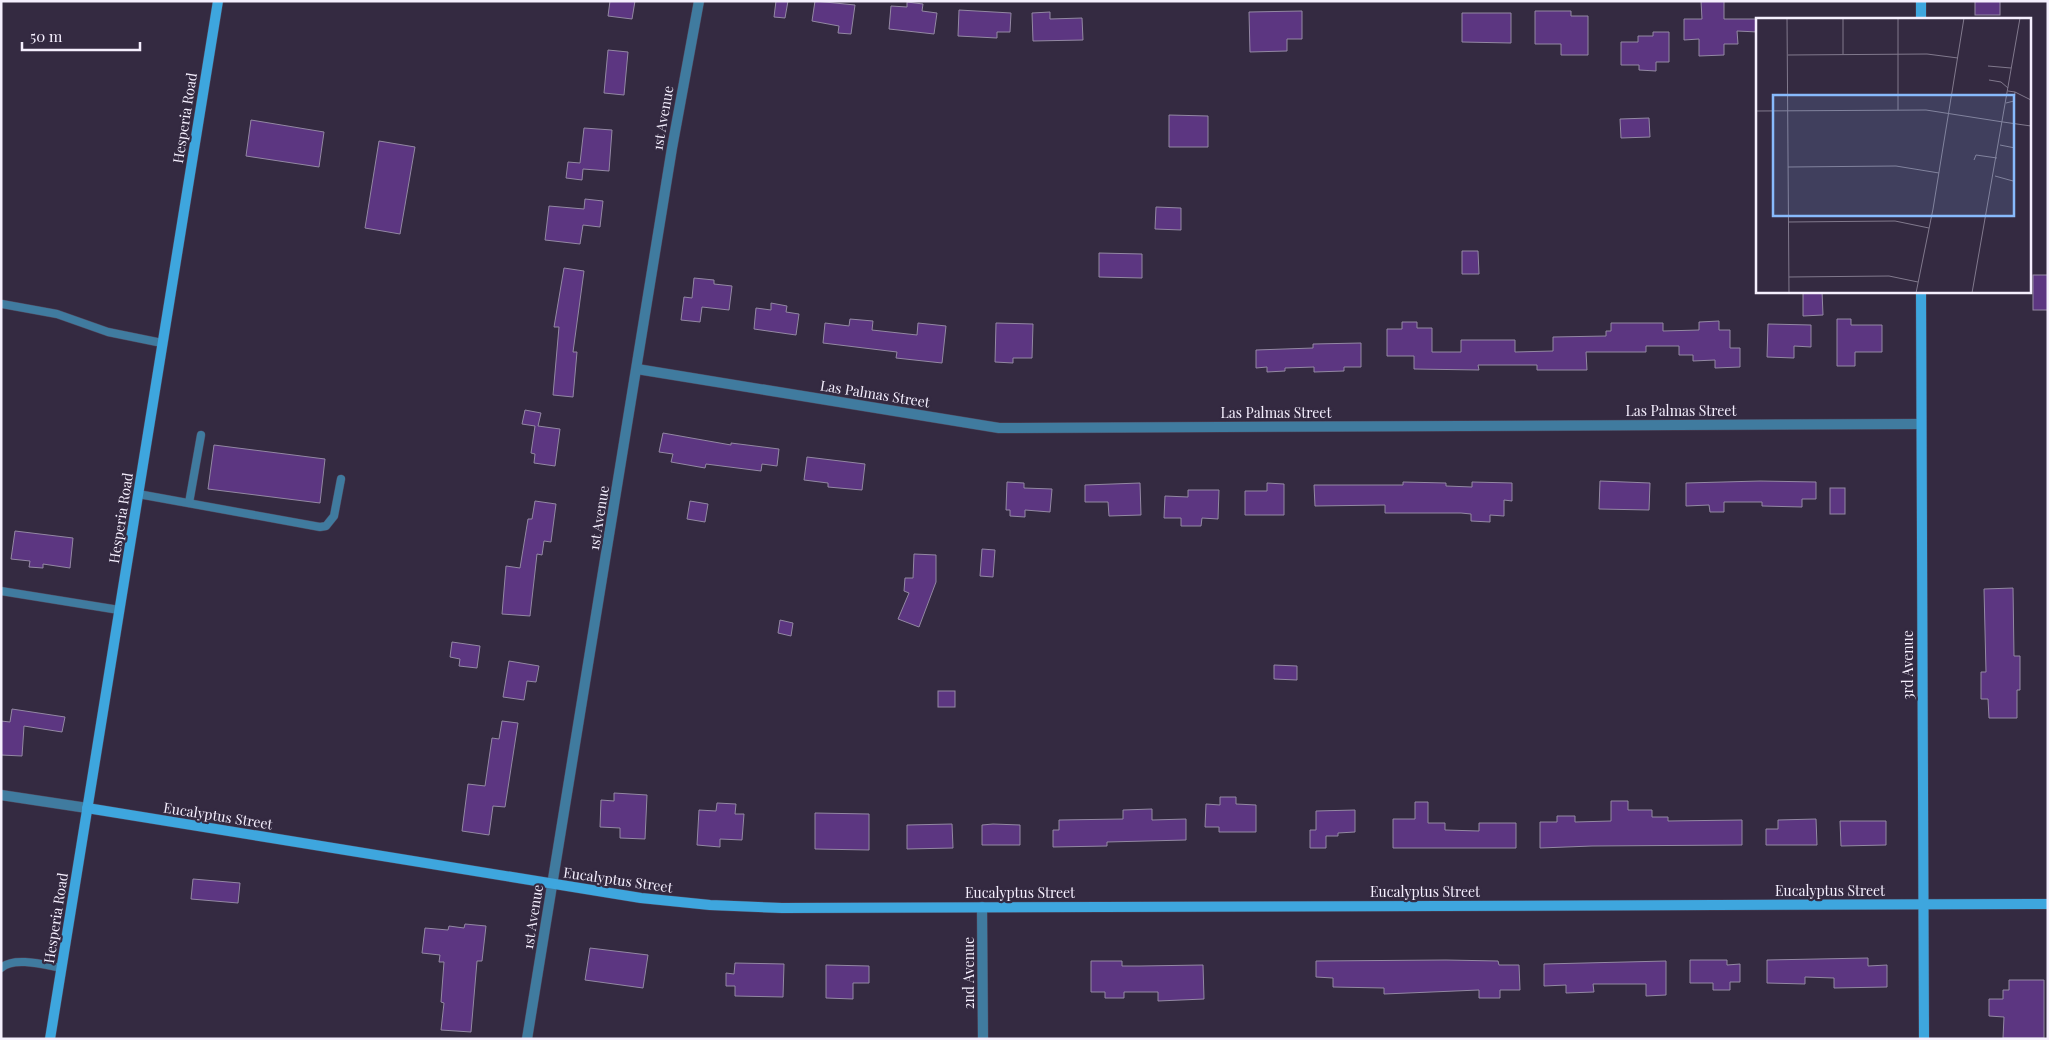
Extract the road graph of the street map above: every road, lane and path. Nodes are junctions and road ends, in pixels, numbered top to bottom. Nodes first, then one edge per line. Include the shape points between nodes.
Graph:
1 (218, 1) edge
2 (699, 1) edge
3 (1921, 1) edge
4 (1921, 18) edge
5 (1921, 292) edge
6 (2, 304) edge
7 (162, 343) junction
8 (637, 369) junction
9 (1921, 424) junction
10 (201, 435) dead end
11 (341, 479) dead end
12 (138, 494) junction
13 (189, 502) junction
14 (1, 590) edge
15 (120, 610) junction
16 (1, 795) edge
17 (87, 808) junction
18 (552, 884) junction
19 (1922, 904) junction
20 (2048, 904) edge
21 (982, 907) junction
22 (1, 968) edge
23 (61, 968) junction
24 (50, 1039) edge
25 (527, 1039) edge
26 (983, 1039) edge
27 (1924, 1039) edge

1 - 7 main road, Hesperia Road
2 - 8 street, 1st Avenue
3 - 4 main road
5 - 9 main road, 3rd Avenue
6 - 7 lane via 58,314 108,332
7 - 12 main road, Hesperia Road
8 - 9 street, Las Palmas Street via 999,428
8 - 18 street, 1st Avenue
9 - 19 main road, 3rd Avenue
10 - 13 lane
11 - 13 lane via 334,516 326,526 320,527
12 - 13 lane
12 - 15 main road, Hesperia Road
14 - 15 lane
15 - 17 main road, Hesperia Road
16 - 17 street, Eucalyptus Street
17 - 18 main road, Eucalyptus Street
17 - 23 main road, Hesperia Road
18 - 21 main road, Eucalyptus Street via 710,906
18 - 25 street, 1st Avenue
19 - 20 main road, Eucalyptus Street
19 - 21 main road, Eucalyptus Street
19 - 27 main road, 3rd Avenue
21 - 26 street, 2nd Avenue
22 - 23 lane via 22,962
23 - 24 main road, Hesperia Road

